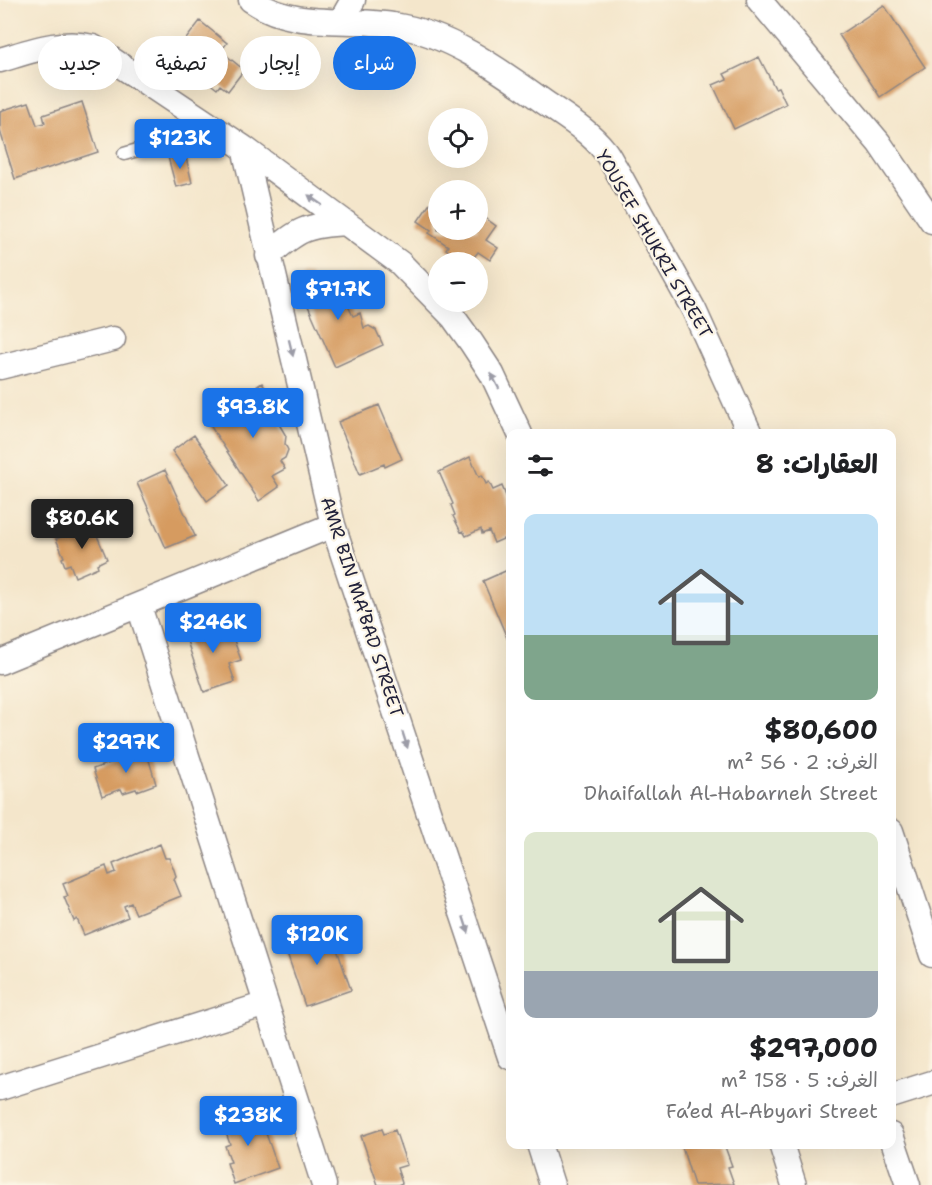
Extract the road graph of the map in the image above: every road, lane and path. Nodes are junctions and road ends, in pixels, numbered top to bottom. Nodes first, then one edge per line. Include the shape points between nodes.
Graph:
1 (251, 0) edge
2 (353, 0) edge
3 (759, 0) edge
4 (341, 21) junction
5 (0, 60) edge
6 (212, 128) junction
7 (244, 148) junction
8 (124, 154) dead end
9 (932, 221) edge
10 (346, 223) junction
11 (268, 256) junction
12 (113, 339) dead end
13 (0, 367) edge
14 (518, 429) edge
15 (748, 429) edge
16 (333, 525) junction
17 (139, 606) junction
18 (0, 662) edge
19 (896, 846) edge
20 (932, 955) edge
21 (266, 1004) junction
22 (506, 1045) edge
23 (932, 1083) edge
24 (0, 1088) edge
25 (896, 1094) edge
26 (541, 1149) edge
27 (783, 1149) edge
28 (896, 1149) edge
29 (324, 1185) edge
30 (552, 1185) edge
31 (794, 1185) edge
32 (908, 1185) edge

1 - 4 street, YOUSEF SHUKRI STREET via 290,18
2 - 4 street
3 - 9 street via 879,143
4 - 15 street, YOUSEF SHUKRI STREET via 393,24 417,30 484,60 583,129 604,150 694,310
5 - 6 street via 62,43 93,47
6 - 7 street
6 - 8 lane
10 -> 7 street
7 - 11 street, AMR BIN MA’BAD STREET
10 - 11 street via 314,225 295,234
14 -> 10 street via 492,374 453,317 400,263
11 -> 16 street, AMR BIN MA’BAD STREET
12 - 13 street
16 - 17 street
16 -> 22 street, AMR BIN MA’BAD STREET
17 - 18 street
17 - 21 street
19 - 20 street
21 - 24 street
21 - 29 street
23 - 25 street
26 - 30 street
27 - 31 street
28 - 32 street

